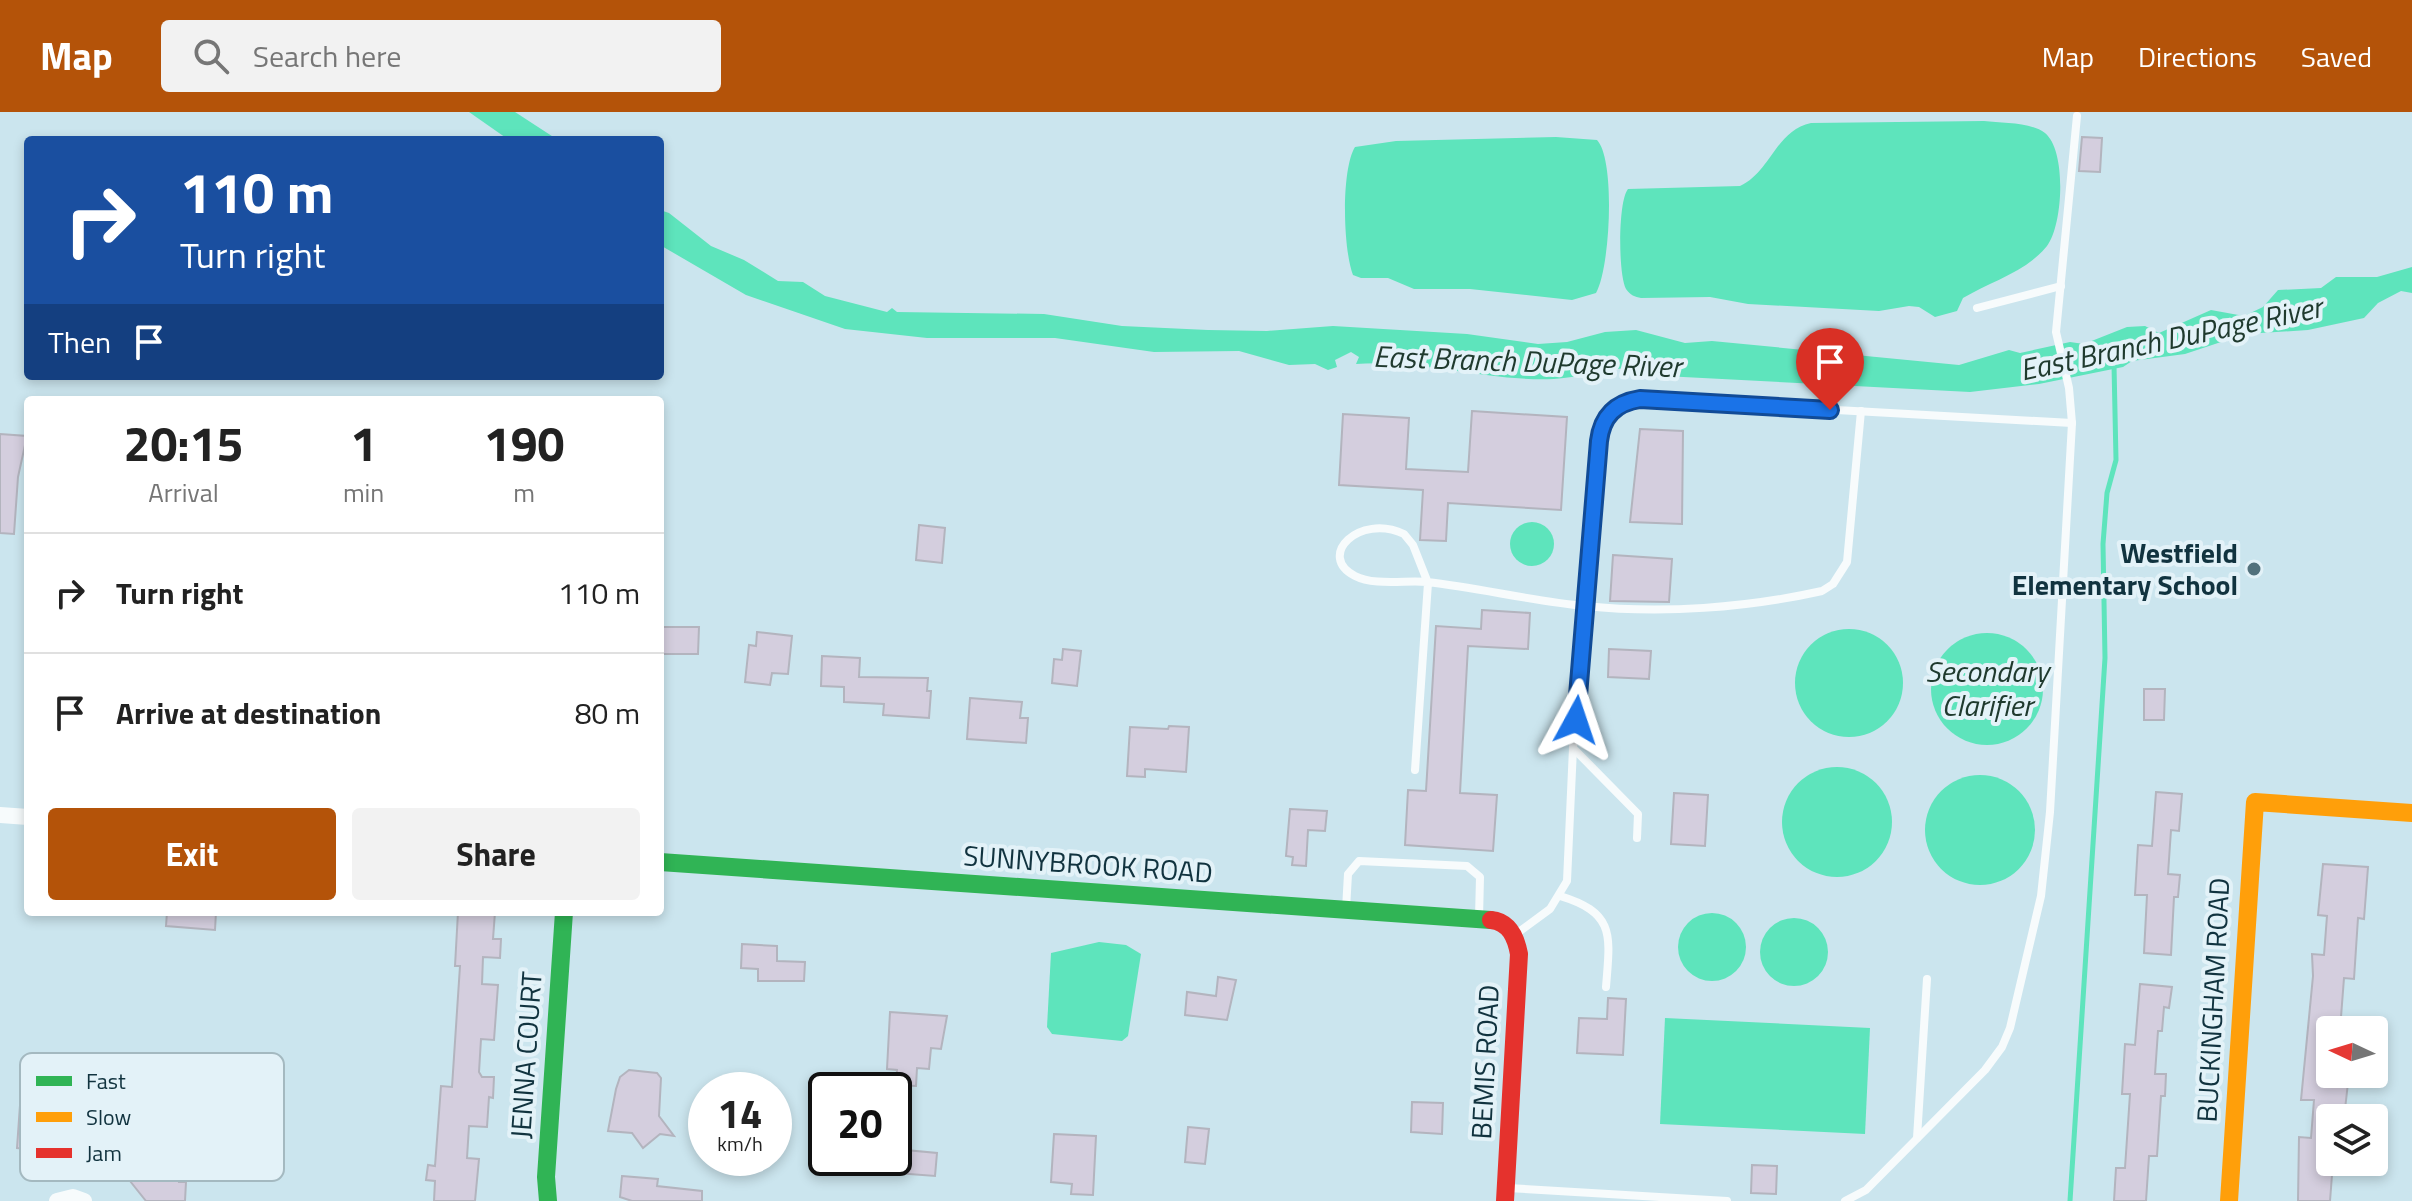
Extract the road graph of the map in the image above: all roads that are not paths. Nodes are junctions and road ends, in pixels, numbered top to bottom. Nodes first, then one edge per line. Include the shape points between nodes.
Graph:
1 (2077, 116) dead end
2 (2061, 286) junction
3 (1977, 308) dead end
4 (1861, 411) junction
5 (2072, 423) junction
6 (1428, 583) junction
7 (1585, 606) junction
8 (1573, 748) junction
9 (1415, 770) dead end
10 (2412, 813) edge
11 (0, 815) edge
12 (24, 817) edge
13 (1637, 838) dead end
14 (664, 862) edge
15 (1560, 896) junction
16 (1346, 910) junction
17 (564, 916) edge
18 (1479, 919) junction
19 (1512, 931) junction
20 (1927, 979) dead end
21 (1606, 987) dead end
22 (1917, 1139) junction
23 (1506, 1194) edge
24 (1614, 1198) edge
25 (57, 1201) edge
26 (84, 1201) edge
27 (548, 1201) edge
28 (1727, 1201) edge
29 (1845, 1201) edge
30 (2229, 1201) edge

1 - 2 lane
2 - 3 lane
2 - 5 lane via 2056,332
4 - 5 lane
4 - 7 lane via 1847,562 1833,584 1809,593 1671,611
4 - 7 lane via 1640,399 1616,407 1601,428
5 - 22 lane via 2041,896 2002,1047
6 - 6 lane via 1357,577 1342,557 1345,541 1366,529 1404,534
6 - 7 lane
6 - 9 lane
7 - 8 lane
8 - 13 lane via 1638,814
8 - 15 lane via 1570,864
10 - 30 street, BUCKINGHAM ROAD via 2255,802
11 - 12 street
14 - 16 street, SUNNYBROOK ROAD
15 - 19 lane via 1550,909
15 - 21 lane via 1583,903 1602,919 1609,943
16 - 18 street, SUNNYBROOK ROAD
16 - 18 lane via 1348,874 1359,861 1467,866 1480,877
17 - 27 street, JENNA COURT
18 - 19 street, SUNNYBROOK ROAD via 1499,921
19 - 23 street, BEMIS ROAD via 1519,954
20 - 22 lane
22 - 29 lane via 1866,1190
23 - 24 lane
24 - 28 lane
25 - 26 street

